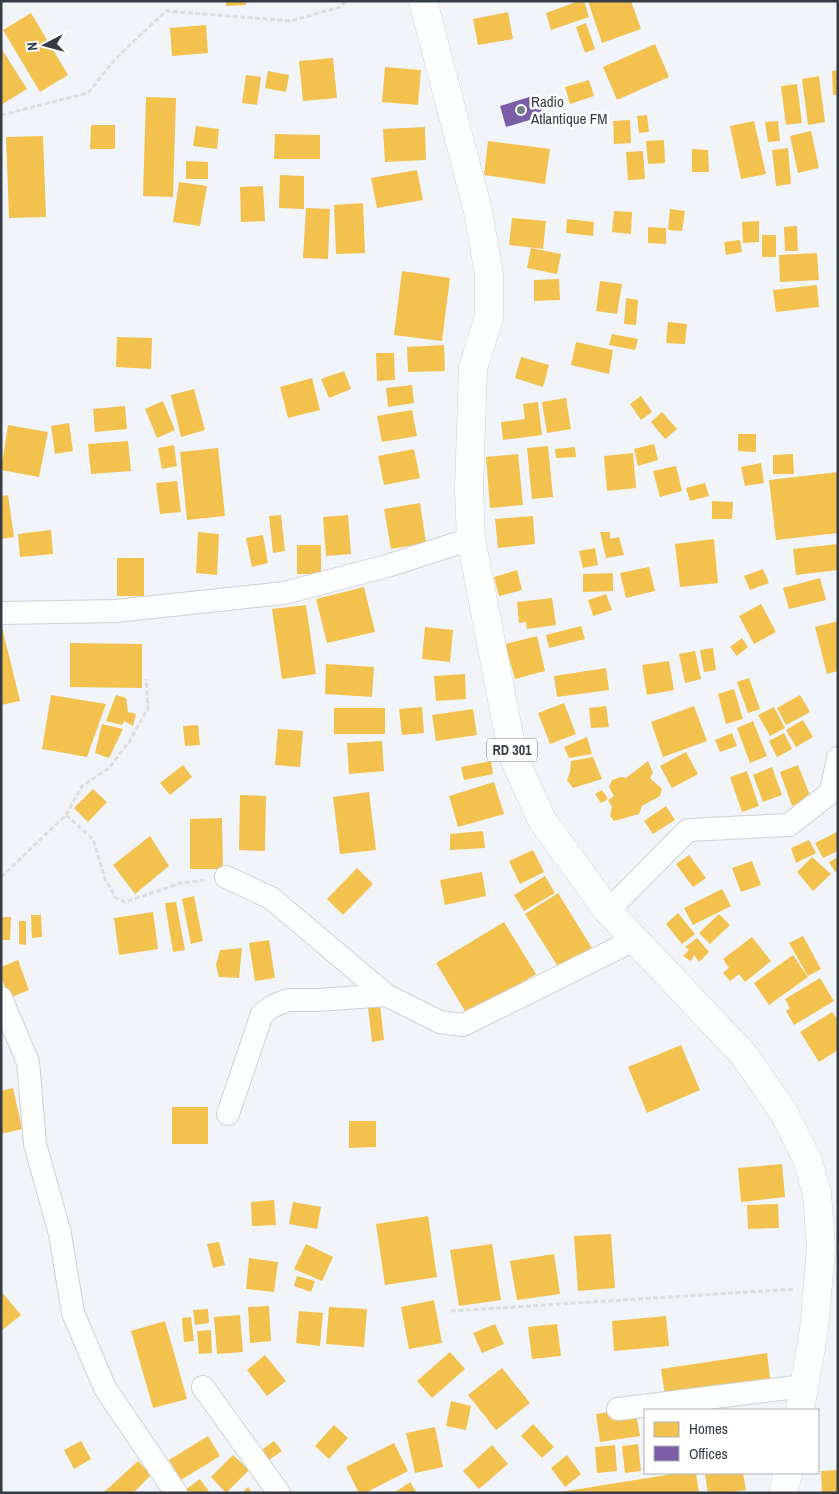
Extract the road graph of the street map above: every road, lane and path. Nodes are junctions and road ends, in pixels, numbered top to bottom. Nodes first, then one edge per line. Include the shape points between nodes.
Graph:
1 (346, 1) edge
2 (423, 1) edge
3 (1, 115) edge
4 (471, 539) junction
5 (1, 613) edge
6 (146, 679) dead end
7 (838, 758) edge
8 (66, 815) junction
9 (1, 877) edge
10 (226, 877) joint
11 (608, 911) junction
12 (634, 940) junction
13 (386, 995) junction
14 (1, 998) edge
15 (228, 1114) dead end
16 (818, 1287) junction
17 (451, 1311) dead end
18 (203, 1387) dead end
19 (802, 1398) edge
20 (618, 1409) dead end
21 (788, 1474) edge
22 (176, 1493) edge
23 (279, 1493) edge
24 (783, 1493) edge

1 - 3 path via 340,6 292,21 166,11 116,58 88,93
2 - 4 main road, RD 301 via 478,211 489,274 489,317 473,368 469,489
4 - 5 street via 387,566 284,593 116,611
4 - 11 main road, RD 301 via 513,756 542,820
6 - 8 path via 148,708 129,742 108,768 82,786
7 - 11 street via 831,792 788,825 688,830
8 - 9 path
8 - 10 path via 93,839 105,879 116,898 125,902 181,883
10 - 13 street via 271,898
11 - 12 main road, RD 301
12 - 13 street via 463,1025 440,1022
12 - 16 main road, RD 301 via 743,1054 783,1111 808,1159 816,1193 821,1248
13 - 15 street via 288,1000 262,1014
14 - 22 street via 28,1062 35,1144 60,1234 73,1313 105,1388
16 - 17 path
16 - 19 main road, RD 301
18 - 23 street
19 - 20 street
21 - 24 main road

